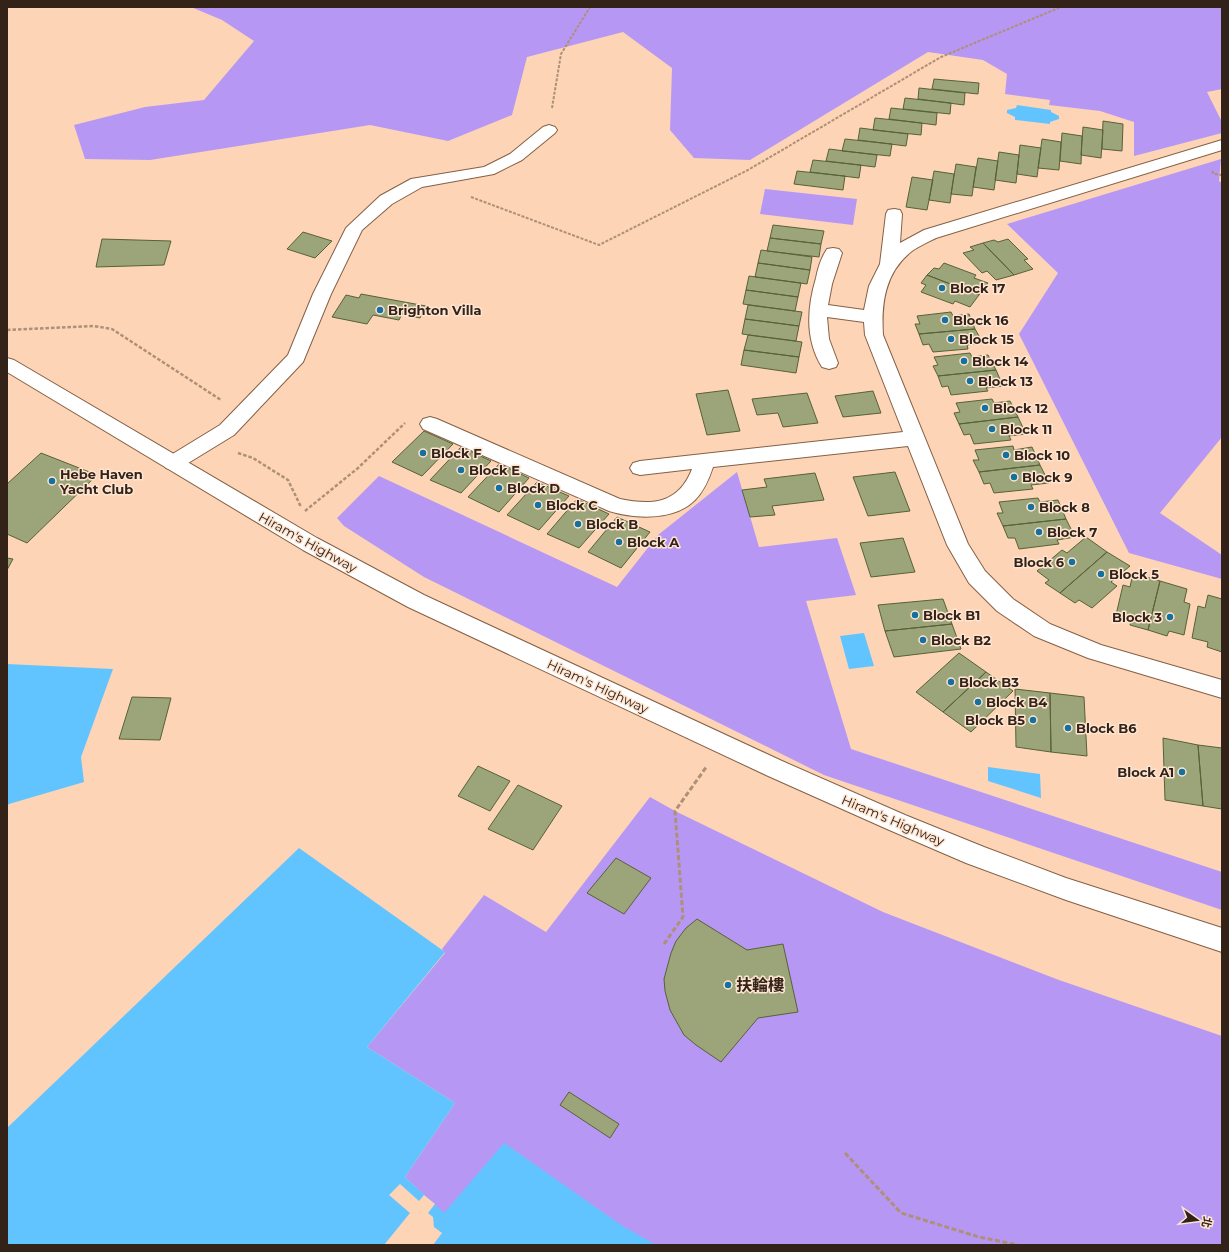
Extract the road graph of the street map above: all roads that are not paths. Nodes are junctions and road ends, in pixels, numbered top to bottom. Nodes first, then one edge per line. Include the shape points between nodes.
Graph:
1 (549, 130) road end
2 (1222, 144) edge
3 (894, 214) dead end
4 (833, 253) dead end
5 (889, 264) junction
6 (819, 310) junction
7 (872, 317) junction
8 (829, 362) dead end
9 (7, 364) edge
10 (430, 424) road end
11 (915, 438) junction
12 (706, 461) junction
13 (173, 463) junction
14 (640, 468) dead end
15 (1222, 689) edge
16 (1222, 940) edge

1 - 13 main road via 516,158 488,171 417,183 386,200 355,228 322,294 296,358 227,430
2 - 5 main road via 930,234 907,247
3 - 5 main road
4 - 6 main road via 824,278
5 - 7 main road via 879,280
6 - 7 main road
6 - 8 main road via 820,338
7 - 11 main road via 874,334
9 - 13 main road, Hiram's Highway
10 - 12 main road via 630,510 661,508 686,496
11 - 12 main road
11 - 15 main road via 958,545 977,577 1005,605 1042,630 1096,652
12 - 14 main road
13 - 16 main road, Hiram's Highway via 310,544 416,601 774,768 975,855 1066,889

